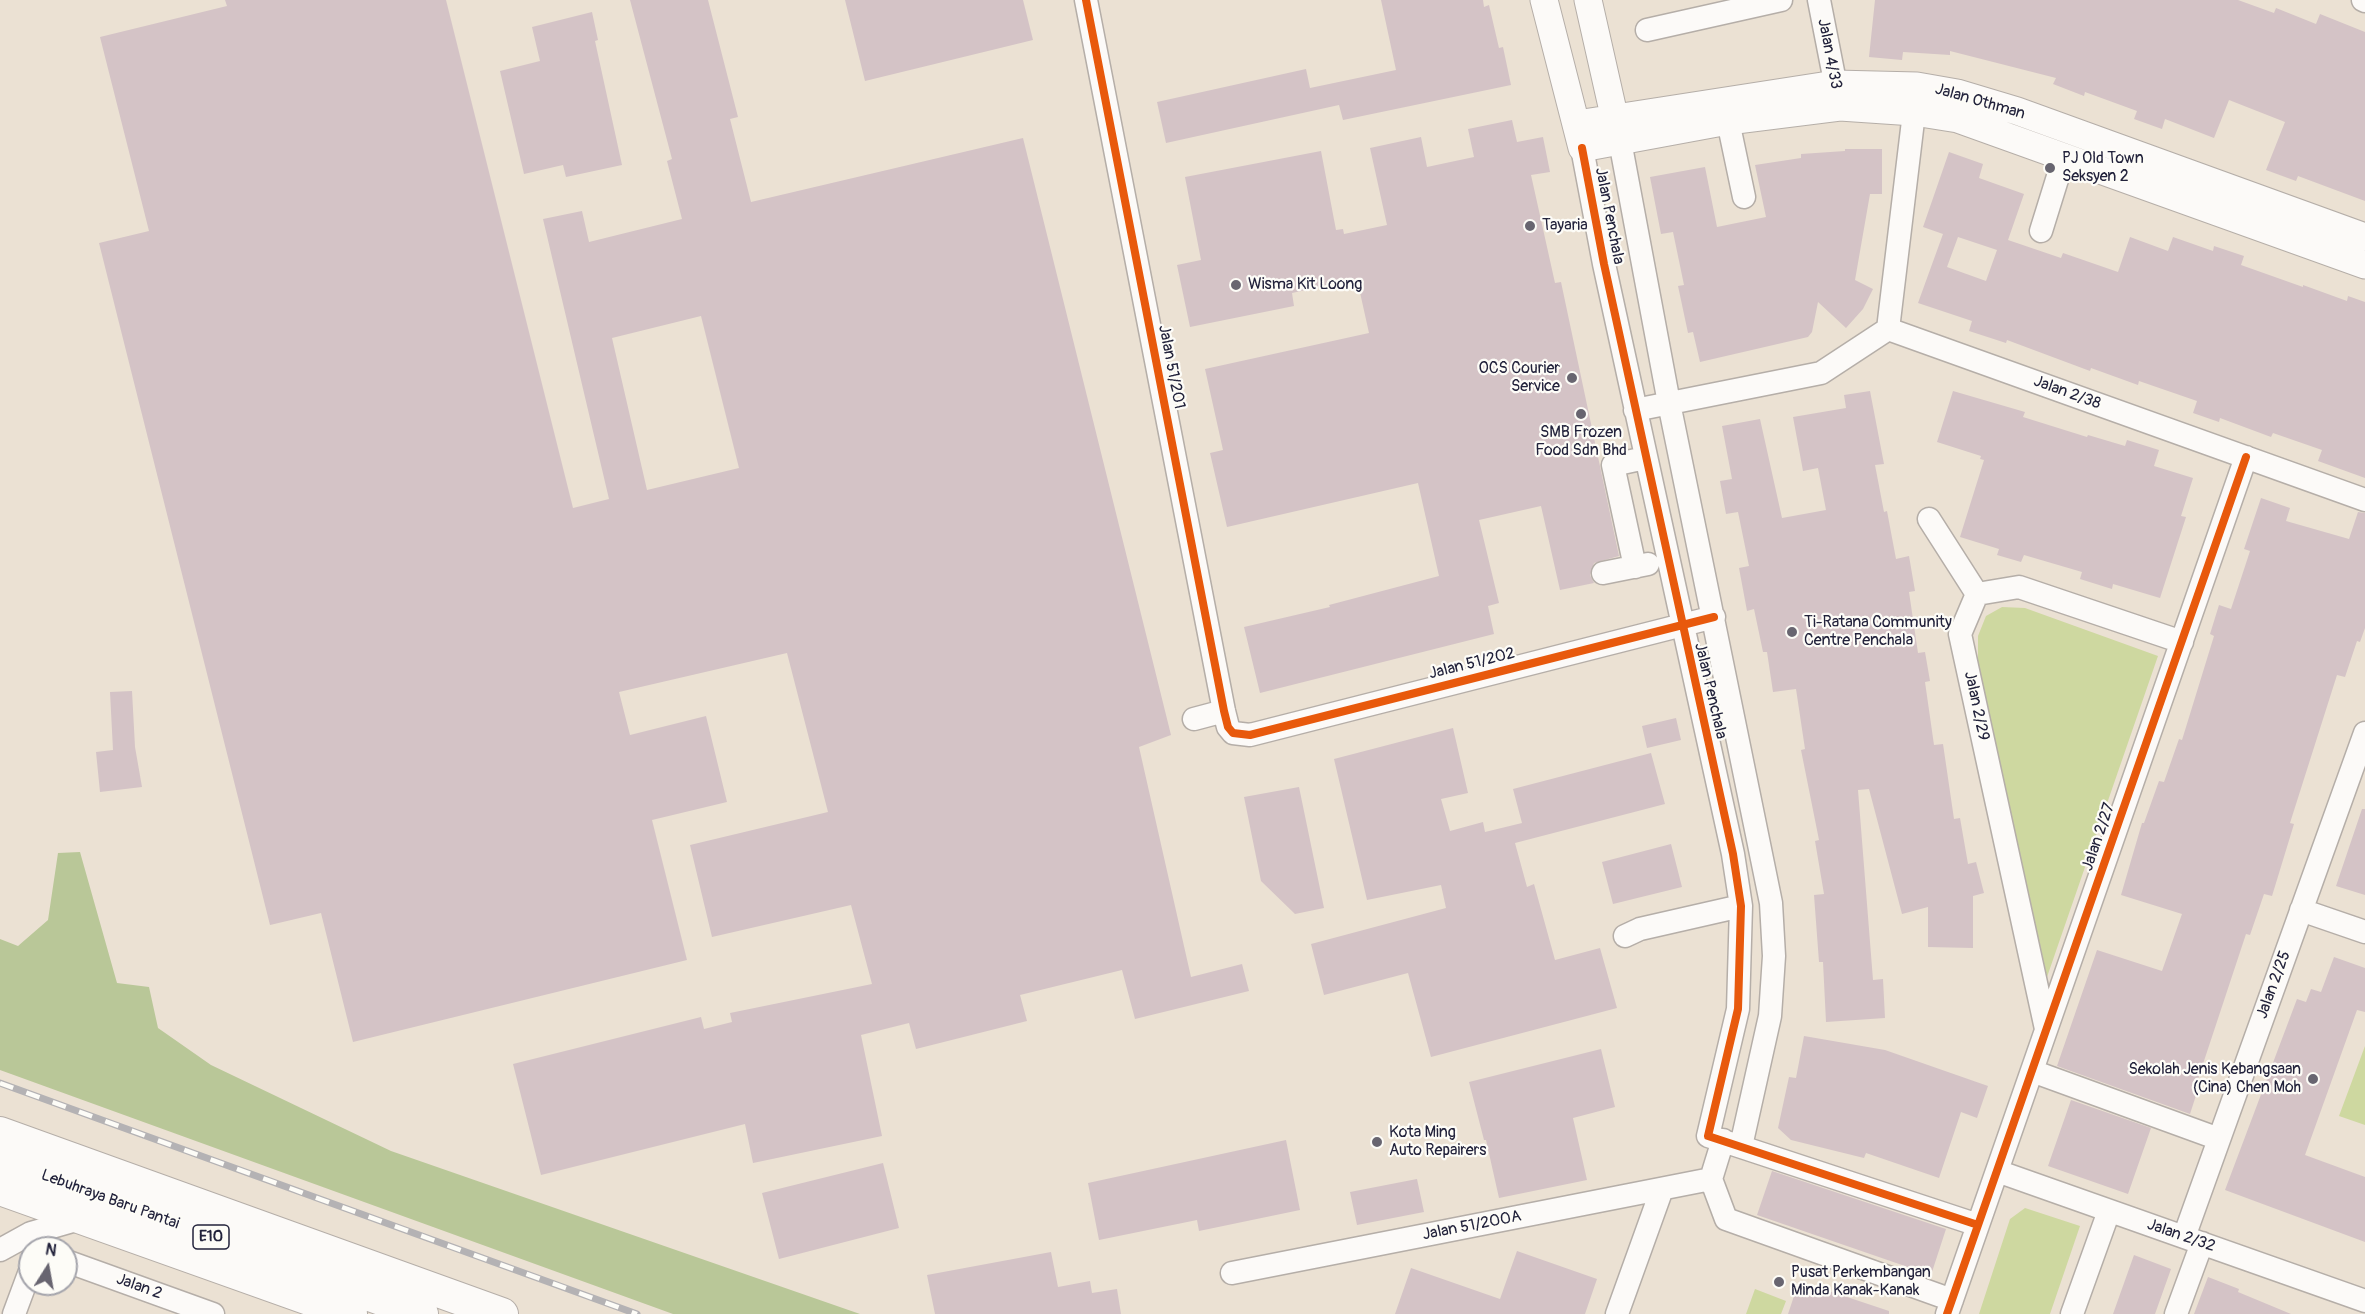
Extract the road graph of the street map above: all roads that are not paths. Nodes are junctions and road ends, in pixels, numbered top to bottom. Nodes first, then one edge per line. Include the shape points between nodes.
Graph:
1 (1086, 0) edge
2 (1544, 0) edge
3 (1588, 0) edge
4 (1780, 0) edge
5 (1819, 0) edge
6 (1647, 30) dead end
7 (1838, 95) junction
8 (1916, 99) junction
9 (1728, 122) junction
10 (1617, 129) junction
11 (1580, 136) junction
12 (2064, 157) junction
13 (1744, 197) dead end
14 (2041, 231) dead end
15 (2365, 237) edge
16 (2365, 266) edge
17 (1888, 329) junction
18 (1669, 403) junction
19 (1635, 410) junction
20 (2246, 457) junction
21 (1645, 458) junction
22 (2365, 500) edge
23 (1929, 519) dead end
24 (1667, 560) junction
25 (1635, 567) junction
26 (1604, 573) dead end
27 (1977, 594) junction
28 (1714, 617) junction
29 (1682, 625) junction
30 (2182, 642) junction
31 (1224, 711) junction
32 (1194, 719) dead end
33 (2365, 733) edge
34 (1237, 735) joint
35 (1741, 906) junction
36 (2301, 910) junction
37 (2365, 932) edge
38 (1625, 936) dead end
39 (2046, 1030) junction
40 (2032, 1071) junction
41 (0, 1133) edge
42 (2219, 1139) junction
43 (1724, 1141) junction
44 (0, 1161) edge
45 (1997, 1171) junction
46 (1711, 1179) junction
47 (0, 1189) edge
48 (1662, 1189) junction
49 (2109, 1211) junction
50 (83, 1218) junction
51 (1978, 1225) junction
52 (2193, 1240) junction
53 (15, 1246) edge
54 (78, 1265) edge
55 (1232, 1273) dead end
56 (21, 1296) edge
57 (2365, 1301) edge
58 (1950, 1307) edge
59 (14, 1314) edge
60 (213, 1314) edge
61 (351, 1314) edge
62 (422, 1314) edge
63 (502, 1314) edge
64 (1617, 1314) edge
65 (2072, 1314) edge
66 (2176, 1314) edge

1 - 31 street, Jalan 51/201
2 - 11 main road, Jalan Penchala
3 - 10 main road, Jalan Penchala
4 - 6 street
5 - 7 street, Jalan 4/33
7 - 8 main road, Jalan Othman
7 - 9 main road, Jalan Othman
7 - 10 main road, Jalan Othman
8 - 12 main road, Jalan Othman via 1958,119
8 - 15 main road, Jalan Othman via 1957,93 2017,111
8 - 17 street
9 - 10 main road, Jalan Othman
9 - 13 street
10 - 11 main road, Jalan Othman
10 - 18 street, Jalan Penchala
11 - 19 street, Jalan Penchala
12 - 14 street
12 - 16 main road, Jalan Othman
17 - 18 street via 1821,373
17 - 20 street, Jalan 2/38
18 - 19 street
18 - 28 street, Jalan Penchala
19 - 21 street, Jalan Penchala
20 - 22 street, Jalan 2/38
20 - 30 street, Jalan 2/27
21 - 24 street, Jalan Penchala
21 - 25 street via 1613,465
23 - 27 street
24 - 25 street
24 - 29 street, Jalan Penchala
25 - 26 street
27 - 30 street via 2019,587
27 - 39 street, Jalan 2/29 via 1960,634
28 - 29 street, Jalan 51/202
28 - 43 street, Jalan Penchala via 1762,852 1774,956 1770,1016
29 - 34 street, Jalan 51/202 via 1283,727
29 - 35 street, Jalan Penchala
30 - 39 street, Jalan 2/27
31 - 32 street
31 - 34 street, Jalan 51/201 via 1228,727
33 - 36 street, Jalan 2/25
35 - 38 street via 1640,929
35 - 43 street, Jalan Penchala via 1738,1008
36 - 37 street
36 - 42 street, Jalan 2/25
39 - 40 street, Jalan 2/27
40 - 42 street
40 - 45 street, Jalan 2/27
41 - 63 highway
42 - 52 street, Jalan 2/25
43 - 46 street, Jalan Penchala
43 - 51 street
44 - 62 highway, Lebuhraya Baru Pantai / E10
45 - 49 street, Jalan 2/32
45 - 51 street, Jalan 2/27
46 - 48 street, Jalan 51/200A
46 - 58 street via 1726,1219
47 - 50 highway, Lebuhraya Baru Pantai / E10
48 - 55 street, Jalan 51/200A
48 - 64 street
49 - 52 street, Jalan 2/32
49 - 65 street
50 - 53 street
50 - 61 highway, Lebuhraya Baru Pantai / E10
51 - 58 street, Jalan 2/27
52 - 57 street, Jalan 2/32
52 - 66 street, Jalan 2/25
54 - 60 street, Jalan 2
56 - 59 street

